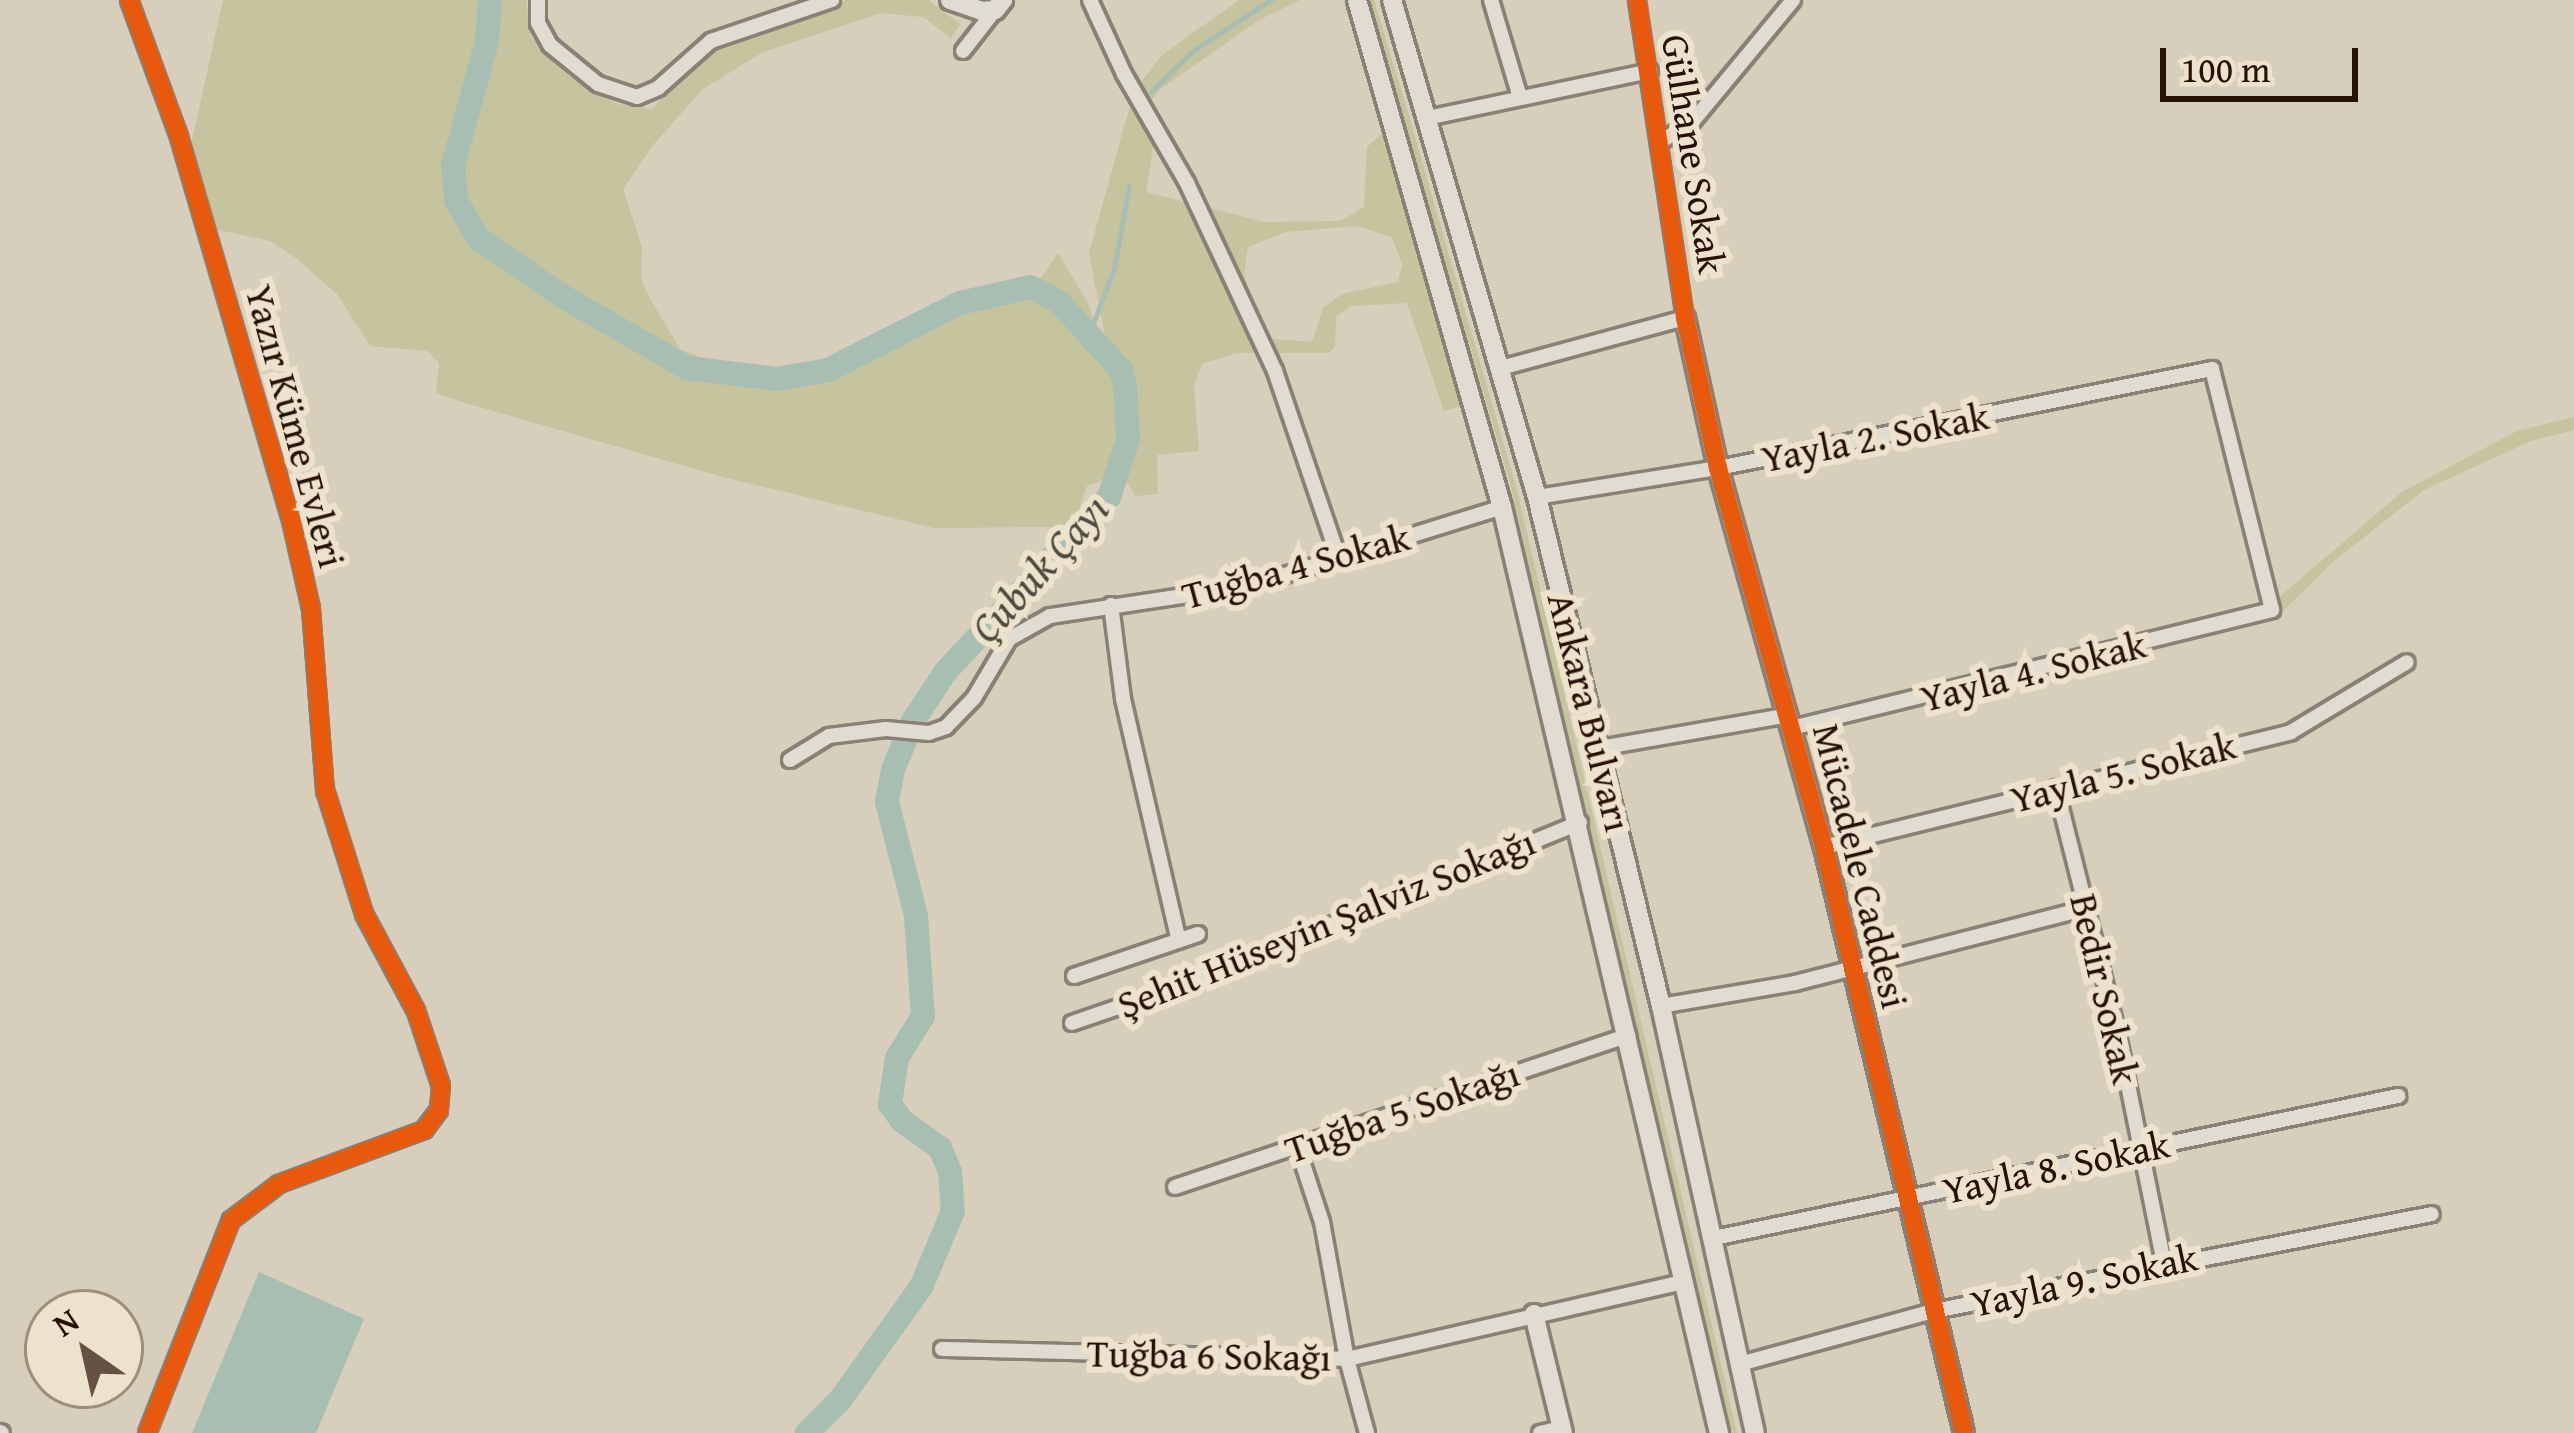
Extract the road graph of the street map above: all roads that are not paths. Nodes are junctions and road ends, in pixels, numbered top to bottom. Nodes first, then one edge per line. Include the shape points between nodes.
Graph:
1 (130, 0) edge
2 (538, 0) edge
3 (832, 0) edge
4 (950, 0) edge
5 (1090, 0) edge
6 (1357, 0) edge
7 (1392, 0) edge
8 (1491, 0) edge
9 (1636, 0) edge
10 (1793, 0) edge
11 (999, 5) edge
12 (963, 50) dead end
13 (1650, 70) junction
14 (1520, 98) junction
15 (1427, 118) junction
16 (1662, 141) junction
17 (1685, 318) junction
18 (1501, 368) junction
19 (1718, 468) junction
20 (1537, 497) junction
21 (1502, 507) junction
22 (1339, 559) junction
23 (1111, 605) junction
24 (2272, 610) joint
25 (2407, 662) dead end
26 (1791, 722) junction
27 (1600, 748) junction
28 (790, 760) dead end
29 (2056, 788) junction
30 (1580, 822) junction
31 (1824, 847) junction
32 (2088, 908) junction
33 (1198, 934) dead end
34 (1179, 940) junction
35 (1854, 969) junction
36 (1074, 976) dead end
37 (1661, 1006) junction
38 (1072, 1023) dead end
39 (1628, 1035) junction
40 (2398, 1096) dead end
41 (1297, 1146) junction
42 (2140, 1149) junction
43 (1175, 1187) dead end
44 (1907, 1199) junction
45 (2432, 1214) dead end
46 (1714, 1238) junction
47 (2164, 1263) junction
48 (1684, 1282) junction
49 (1934, 1311) junction
50 (1534, 1315) junction
51 (942, 1349) dead end
52 (1347, 1359) junction
53 (1740, 1364) junction
54 (1562, 1430) edge
55 (147, 1433) edge
56 (1367, 1433) edge
57 (1540, 1433) edge
58 (1719, 1433) edge
59 (1755, 1433) edge
60 (1964, 1433) edge

1 - 55 street, Yazır Küme Evleri via 179,137 296,541 310,609 325,790 364,914 416,1011 441,1087 439,1110 424,1130 279,1184 231,1220
2 - 3 street via 550,45 598,84 637,97 711,41
4 - 11 main road
5 - 22 street via 1276,371
6 - 21 main road, Ankara Bulvarı
7 - 15 main road, Ankara Bulvarı
8 - 14 street
9 - 13 street, Gülhane Sokak
10 - 16 street via 1693,121
11 - 12 street
13 - 14 street
13 - 16 street, Gülhane Sokak
14 - 15 street
15 - 18 main road, Ankara Bulvarı
16 - 17 street, Gülhane Sokak
17 - 18 street
17 - 19 main road, Mücadele Caddesi
18 - 20 main road, Ankara Bulvarı
19 - 20 street, Yayla 2. Sokak
19 - 24 street, Yayla 2. Sokak via 2212,369
19 - 26 main road, Mücadele Caddesi
20 - 27 main road, Ankara Bulvarı
21 - 22 street, Tuğba 4 Sokak
21 - 30 main road, Ankara Bulvarı
22 - 23 street, Tuğba 4 Sokak via 1196,597
23 - 28 street, Tuğba 4 Sokak via 1050,616 1017,632 962,714 938,731 829,736
23 - 34 street via 1123,699
24 - 26 street, Yayla 4. Sokak
25 - 29 street, Yayla 5. Sokak via 2291,731
26 - 27 street, Yayla 4. Sokak
26 - 31 main road, Mücadele Caddesi
27 - 37 main road, Ankara Bulvarı
29 - 31 street, Yayla 5. Sokak
29 - 32 street, Bedir Sokak
30 - 38 street, Şehit Hüseyin Şalviz Sokağı via 1201,979
30 - 39 main road, Ankara Bulvarı
31 - 35 main road, Mücadele Caddesi
32 - 35 street
32 - 42 street, Bedir Sokak
33 - 34 street
34 - 36 street
35 - 37 street
35 - 44 main road, Mücadele Caddesi
37 - 46 main road, Ankara Bulvarı
39 - 41 street, Tuğba 5 Sokağı
39 - 48 main road, Ankara Bulvarı
40 - 42 street, Yayla 8. Sokak
41 - 43 street, Tuğba 5 Sokağı
41 - 52 street via 1330,1256
42 - 44 street, Yayla 8. Sokak
42 - 47 street, Bedir Sokak
44 - 46 street, Yayla 8. Sokak
44 - 49 main road, Mücadele Caddesi
45 - 47 street, Yayla 9. Sokak
46 - 53 main road, Ankara Bulvarı
47 - 49 street, Yayla 9. Sokak
48 - 50 street, Tuğba 6 Sokağı
48 - 58 main road, Ankara Bulvarı
49 - 53 street, Yayla 9. Sokak
49 - 60 main road, Mücadele Caddesi
50 - 52 street, Tuğba 6 Sokağı
50 - 54 main road
51 - 52 street, Tuğba 6 Sokağı
52 - 56 street
53 - 59 main road, Ankara Bulvarı
54 - 57 street

